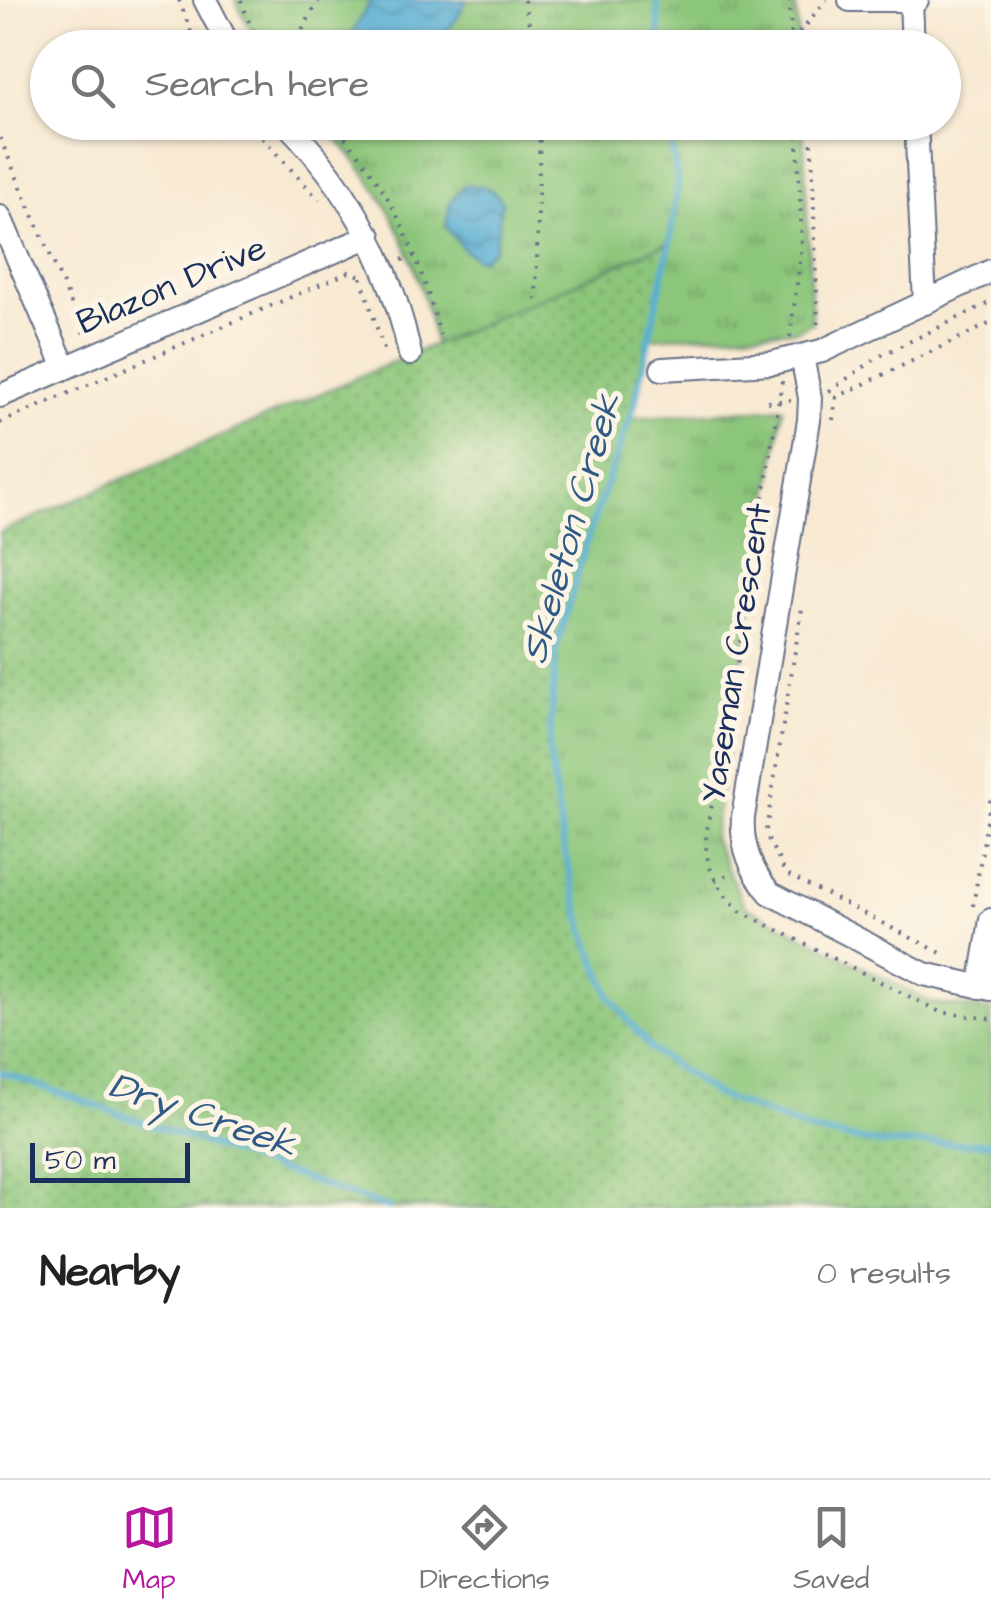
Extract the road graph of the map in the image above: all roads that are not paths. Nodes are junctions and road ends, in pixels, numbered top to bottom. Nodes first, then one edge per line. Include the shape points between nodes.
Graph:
1 (205, 0) edge
2 (850, 0) edge
3 (914, 1) edge
4 (221, 30) edge
5 (913, 30) edge
6 (302, 140) edge
7 (917, 140) edge
8 (0, 217) edge
9 (370, 236) junction
10 (991, 271) edge
11 (925, 304) junction
12 (410, 354) dead end
13 (794, 358) junction
14 (65, 368) junction
15 (662, 369) dead end
16 (0, 396) edge
17 (982, 912) edge
18 (986, 988) edge

1 - 4 street
2 - 3 street
3 - 5 street
6 - 9 street
7 - 11 street
8 - 14 street
9 - 12 street
9 - 14 street, Blazon Drive
10 - 11 street
11 - 13 street
13 - 15 street
13 - 18 street, Yaseman Crescent via 816,400 744,848 770,893 924,974
14 - 16 street, Blazon Drive
17 - 18 street

